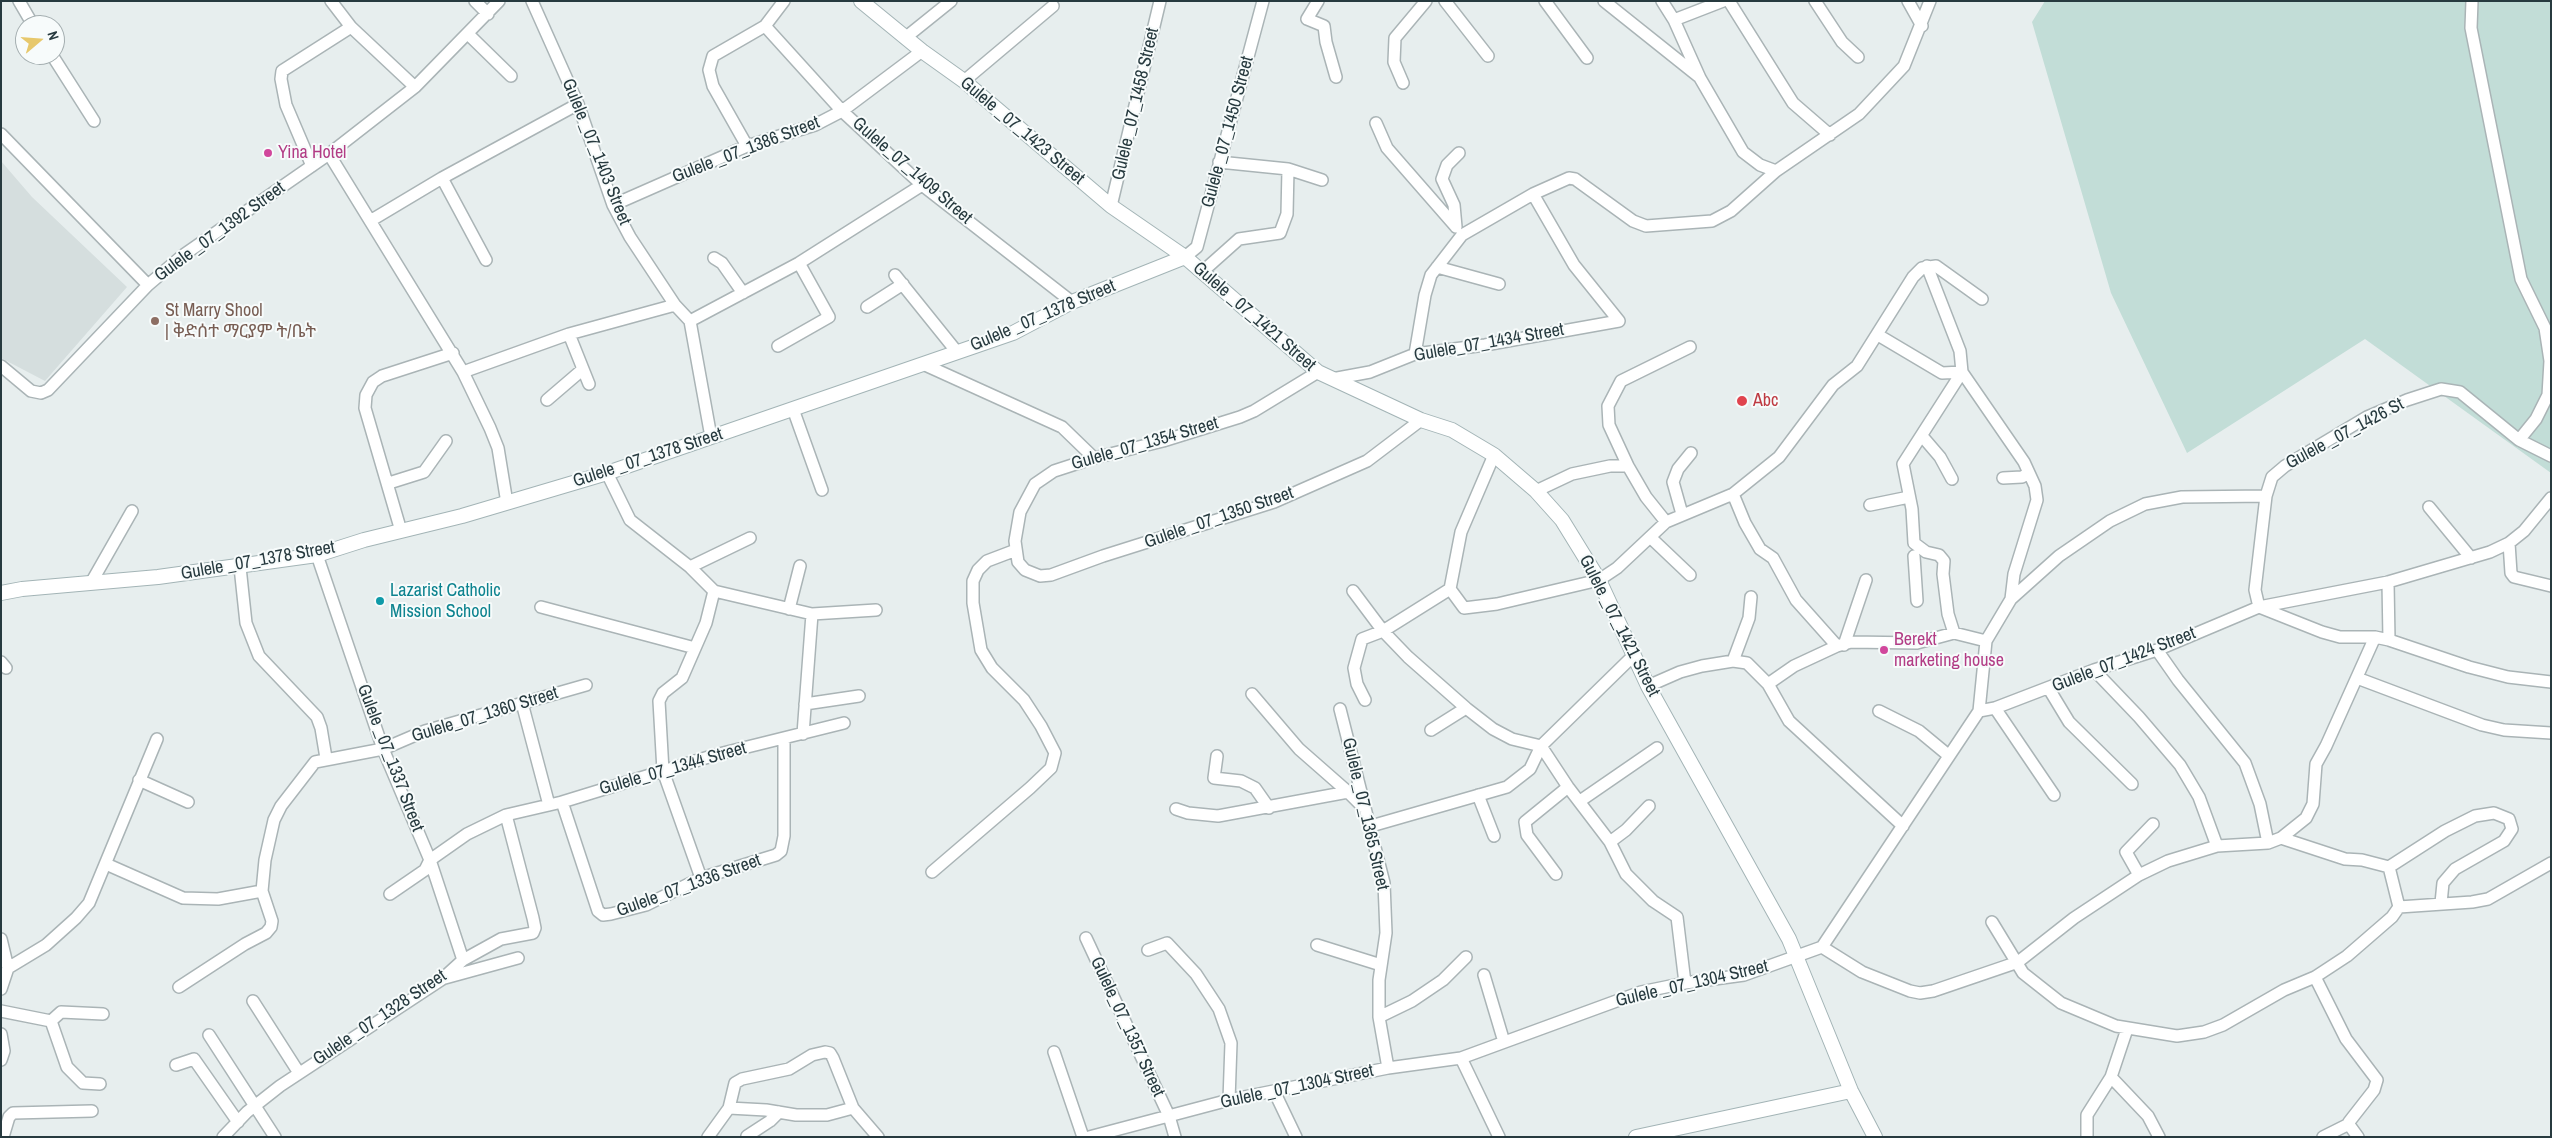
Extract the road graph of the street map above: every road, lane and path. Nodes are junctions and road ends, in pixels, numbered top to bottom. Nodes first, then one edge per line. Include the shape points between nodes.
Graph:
1 (19, 1) edge
2 (330, 1) edge
3 (475, 1) edge
4 (499, 1) edge
5 (532, 1) edge
6 (784, 1) edge
7 (861, 1) edge
8 (951, 1) edge
9 (1160, 1) edge
10 (1263, 1) edge
11 (1318, 1) edge
12 (1426, 1) edge
13 (1445, 1) edge
14 (1545, 1) edge
15 (1604, 1) edge
16 (1662, 1) edge
17 (1723, 1) edge
18 (1729, 1) edge
19 (1815, 1) edge
20 (1908, 1) edge
21 (1930, 1) edge
22 (2472, 1) edge
23 (1053, 6) dead end
24 (488, 14) junction
25 (27, 15) edge
26 (1674, 20) junction
27 (766, 26) junction
28 (1922, 26) junction
29 (351, 27) junction
30 (468, 34) junction
31 (905, 38) junction
32 (922, 51) junction
33 (1488, 56) dead end
34 (1858, 57) dead end
35 (1587, 58) dead end
36 (58, 65) edge
37 (512, 76) dead end
38 (1336, 77) dead end
39 (1700, 78) junction
40 (964, 80) junction
41 (1403, 83) dead end
42 (415, 87) junction
43 (578, 104) junction
44 (842, 111) junction
45 (94, 121) dead end
46 (1376, 123) dead end
47 (1, 134) edge
48 (1830, 135) junction
49 (747, 146) junction
50 (1459, 153) dead end
51 (330, 154) junction
52 (1219, 162) junction
53 (312, 166) junction
54 (1288, 169) junction
55 (1776, 171) junction
56 (442, 178) junction
57 (1322, 180) dead end
58 (922, 184) junction
59 (1533, 194) junction
60 (613, 205) junction
61 (1111, 206) junction
62 (370, 221) junction
63 (1459, 231) junction
64 (714, 258) dead end
65 (1185, 258) junction
66 (486, 260) dead end
67 (799, 263) junction
68 (1927, 266) junction
69 (1437, 267) junction
70 (1202, 272) junction
71 (896, 275) dead end
72 (903, 284) junction
73 (1499, 284) dead end
74 (148, 285) junction
75 (743, 293) junction
76 (1982, 299) dead end
77 (1072, 302) junction
78 (675, 305) junction
79 (867, 307) dead end
80 (690, 321) junction
81 (569, 334) junction
82 (1878, 336) junction
83 (778, 346) dead end
84 (1690, 347) dead end
85 (957, 352) junction
86 (453, 353) junction
87 (1416, 354) junction
88 (923, 364) junction
89 (1, 366) edge
90 (582, 370) junction
91 (463, 372) junction
92 (1318, 372) junction
93 (1962, 372) junction
94 (1332, 379) junction
95 (589, 384) dead end
96 (547, 400) dead end
97 (793, 409) junction
98 (1421, 420) junction
99 (1922, 436) junction
100 (711, 437) junction
101 (2519, 440) junction
102 (446, 441) dead end
103 (1691, 453) dead end
104 (1494, 455) junction
105 (2551, 456) edge
106 (1094, 458) junction
107 (1628, 466) junction
108 (607, 473) junction
109 (2029, 473) junction
110 (2003, 478) dead end
111 (1952, 479) dead end
112 (389, 483) junction
113 (822, 490) dead end
114 (1536, 491) junction
115 (1733, 494) junction
116 (2266, 496) junction
117 (1909, 497) junction
118 (2551, 498) edge
119 (507, 503) junction
120 (1870, 505) dead end
121 (2430, 508) dead end
122 (132, 511) dead end
123 (1682, 514) junction
124 (1666, 522) junction
125 (401, 531) junction
126 (1650, 537) junction
127 (750, 538) dead end
128 (2509, 543) junction
129 (1016, 550) junction
130 (1926, 552) junction
131 (317, 555) junction
132 (2471, 558) junction
133 (800, 566) dead end
134 (240, 567) junction
135 (690, 567) junction
136 (1690, 575) dead end
137 (1599, 580) junction
138 (1866, 580) dead end
139 (2388, 582) junction
140 (91, 583) junction
141 (2551, 586) edge
142 (1450, 589) junction
143 (714, 591) junction
144 (1353, 591) dead end
145 (1, 593) edge
146 (1751, 598) dead end
147 (2011, 599) junction
148 (1917, 601) dead end
149 (541, 606) dead end
150 (2259, 607) junction
151 (789, 609) junction
152 (876, 610) dead end
153 (812, 614) junction
154 (1383, 631) junction
155 (1954, 633) junction
156 (2375, 637) junction
157 (2389, 640) junction
158 (1986, 641) junction
159 (1840, 645) junction
160 (695, 648) junction
161 (2157, 650) junction
162 (1632, 656) junction
163 (1733, 660) junction
164 (2094, 670) junction
165 (2357, 678) junction
166 (2551, 682) edge
167 (1768, 684) junction
168 (586, 685) dead end
169 (1648, 686) junction
170 (2049, 689) junction
171 (1252, 694) dead end
172 (858, 696) dead end
173 (1365, 700) dead end
174 (522, 704) junction
175 (805, 704) junction
176 (1466, 708) junction
177 (1995, 708) junction
178 (1340, 709) dead end
179 (1979, 710) junction
180 (1879, 711) dead end
181 (844, 723) dead end
182 (1431, 730) dead end
183 (2551, 733) edge
184 (803, 734) junction
185 (784, 738) junction
186 (157, 740) dead end
187 (1541, 746) junction
188 (1657, 748) dead end
189 (383, 749) junction
190 (1948, 755) junction
191 (1217, 756) dead end
192 (326, 758) junction
193 (663, 771) junction
194 (139, 780) junction
195 (2132, 784) dead end
196 (1568, 786) junction
197 (1348, 792) junction
198 (1478, 795) junction
199 (2054, 795) dead end
200 (1580, 801) junction
201 (188, 802) dead end
202 (562, 802) junction
203 (549, 805) junction
204 (1648, 806) dead end
205 (1269, 808) junction
206 (1363, 808) junction
207 (1176, 809) dead end
208 (506, 815) junction
209 (2153, 824) dead end
210 (1371, 826) junction
211 (1903, 826) junction
212 (1494, 836) dead end
213 (2281, 838) junction
214 (1610, 842) junction
215 (2268, 843) junction
216 (2217, 846) junction
217 (430, 860) junction
218 (2551, 863) edge
219 (106, 864) junction
220 (2389, 867) junction
221 (932, 872) dead end
222 (1556, 874) dead end
223 (2138, 875) junction
224 (701, 878) junction
225 (262, 890) junction
226 (390, 894) dead end
227 (2441, 902) junction
228 (2399, 907) junction
229 (1992, 922) dead end
230 (1086, 938) dead end
231 (1, 939) edge
232 (1317, 945) dead end
233 (1822, 947) junction
234 (1148, 950) dead end
235 (1466, 957) dead end
236 (1796, 957) junction
237 (518, 958) dead end
238 (463, 960) junction
239 (2018, 962) junction
240 (1381, 965) junction
241 (8, 968) junction
242 (1484, 975) dead end
243 (2315, 977) junction
244 (441, 980) junction
245 (1685, 983) junction
246 (180, 988) dead end
247 (1, 989) edge
248 (253, 1001) dead end
249 (1, 1011) edge
250 (103, 1014) dead end
251 (1379, 1017) junction
252 (51, 1021) junction
253 (2127, 1029) junction
254 (1, 1034) edge
255 (209, 1035) dead end
256 (1504, 1042) junction
257 (1054, 1052) dead end
258 (1461, 1058) junction
259 (1, 1060) edge
260 (176, 1065) dead end
261 (1388, 1068) junction
262 (299, 1073) junction
263 (2111, 1077) junction
264 (100, 1084) dead end
265 (1274, 1091) junction
266 (1850, 1091) junction
267 (1229, 1100) junction
268 (256, 1105) junction
269 (729, 1108) junction
270 (853, 1108) junction
271 (92, 1111) dead end
272 (779, 1112) junction
273 (1169, 1116) junction
274 (238, 1122) junction
275 (2349, 1124) junction
276 (747, 1136) edge
277 (3, 1137) edge
278 (223, 1137) edge
279 (275, 1137) edge
280 (708, 1137) edge
281 (878, 1137) edge
282 (1084, 1137) edge
283 (1089, 1137) edge
284 (1175, 1137) edge
285 (1296, 1137) edge
286 (1499, 1137) edge
287 (1636, 1137) edge
288 (1875, 1137) edge
289 (2087, 1137) edge
290 (2159, 1137) edge
291 (2323, 1137) edge
292 (2358, 1137) edge

1 - 25 street
2 - 29 street
3 - 24 street
4 - 24 street, Gulele _07_1392 Street
5 - 43 street, Gulele _07_1403 Street
6 - 27 street
7 - 31 main road, Gulele _07_1423 Street
8 - 31 street
9 - 61 street, Gulele _07_1458 Street
10 - 52 street, Gulele _07_1450 Street
11 - 38 street via 1307,19 1324,26
12 - 41 street via 1395,38 1394,62
13 - 33 street
14 - 35 street
15 - 39 street
16 - 26 street
17 - 26 street
18 - 48 street via 1793,102
19 - 34 street via 1842,42
20 - 28 street
21 - 28 street
22 - 101 street via 2471,28 2521,279 2545,328 2550,361 2548,395 2536,419
23 - 40 street
24 - 30 street, Gulele _07_1392 Street
26 - 39 street
27 - 44 street, Gulele_07_1409 Street
27 - 49 street via 712,56 709,70 713,86
28 - 48 street via 1904,66 1859,114
29 - 42 street
29 - 53 street via 282,71 286,105
30 - 37 street
30 - 42 street, Gulele _07_1392 Street
31 - 32 main road, Gulele _07_1423 Street
32 - 40 main road, Gulele _07_1423 Street
32 - 44 street, Gulele _07_1386 Street
36 - 45 street
39 - 55 street via 1743,152 1760,165
40 - 61 main road, Gulele _07_1423 Street
42 - 51 street, Gulele _07_1392 Street
43 - 56 street
43 - 60 street, Gulele _07_1403 Street
44 - 49 street, Gulele _07_1386 Street via 815,125
44 - 58 street, Gulele_07_1409 Street
46 - 63 street via 1387,148
47 - 74 street
48 - 55 street
49 - 60 street, Gulele _07_1386 Street
50 - 63 street via 1447,165 1442,179 1454,206
51 - 53 street, Gulele _07_1392 Street
51 - 62 street
52 - 54 street
52 - 65 street, Gulele _07_1450 Street via 1197,248
53 - 74 street, Gulele _07_1392 Street via 182,256
54 - 57 street
54 - 70 street via 1287,214 1280,233 1239,239
55 - 59 street via 1730,211 1712,221 1693,224 1646,226 1633,221 1575,179 1563,180
56 - 62 street
56 - 66 street
58 - 67 street
58 - 77 street, Gulele_07_1409 Street
59 - 63 street
59 - 87 street, Gulele_07_1434 Street via 1574,265 1619,321
60 - 78 street, Gulele _07_1403 Street
61 - 65 main road, Gulele _07_1423 Street
62 - 86 street
63 - 69 street
64 - 75 street via 722,263
65 - 70 main road, Gulele _07_1421 Street
65 - 77 main road, Gulele _07_1378 Street
67 - 75 street
67 - 83 street via 829,317
68 - 76 street via 1936,266
68 - 82 street via 1913,277
68 - 93 street via 1960,352
69 - 73 street
69 - 87 street via 1425,296
70 - 92 main road, Gulele _07_1421 Street
71 - 72 street
72 - 79 street
72 - 85 street
74 - 89 street, Gulele _07_1392 Street via 48,390 41,393 31,391
75 - 80 street
77 - 85 main road, Gulele _07_1378 Street via 1013,332
78 - 80 street, Gulele _07_1403 Street
78 - 81 street
80 - 100 street
81 - 90 street
81 - 91 street
82 - 93 street via 1942,373
82 - 115 street via 1857,366 1820,400 1779,457
84 - 107 street via 1621,381 1608,406 1609,425
85 - 88 main road, Gulele _07_1378 Street
86 - 91 street
86 - 112 street via 372,382 365,408
87 - 94 street, Gulele_07_1434 Street via 1370,372
88 - 97 main road, Gulele _07_1378 Street
88 - 106 street via 1062,426
90 - 95 street
90 - 96 street
91 - 119 street via 495,441
92 - 94 main road, Gulele _07_1421 Street
92 - 106 street, Gulele_07_1354 Street via 1254,411 1163,441
93 - 99 street
93 - 109 street
94 - 98 main road, Gulele _07_1421 Street
97 - 100 main road, Gulele _07_1378 Street
97 - 113 street
98 - 104 main road, Gulele _07_1421 Street via 1452,430
98 - 129 street, Gulele _07_1350 Street via 1367,461 1274,502 1051,575 1040,576 1025,570 1018,562
99 - 111 street via 1940,457
99 - 117 street via 1903,464
100 - 108 main road, Gulele _07_1378 Street
101 - 105 street
101 - 116 street, Gulele _07_1426 St via 2460,392 2441,390 2367,417 2278,470 2272,477
102 - 112 street via 424,472
103 - 123 street via 1678,469 1673,482
104 - 114 main road, Gulele _07_1421 Street
104 - 142 street via 1462,532
106 - 129 street, Gulele_07_1354 Street via 1054,471 1035,484 1020,512
107 - 114 street via 1610,466 1572,474
107 - 124 street via 1646,497
108 - 119 main road, Gulele _07_1378 Street
108 - 135 street via 630,520
109 - 110 street via 2022,477
109 - 147 street via 2037,500 2014,574
112 - 125 street
114 - 137 main road, Gulele _07_1421 Street via 1562,520
115 - 123 street
115 - 159 street via 1760,549 1773,558 1796,600
116 - 147 street via 2182,497 2145,504 2110,521 2059,556
116 - 150 street, Gulele _07_1426 St via 2256,590
117 - 120 street
117 - 130 street via 1914,543
118 - 128 street, Gulele_07_1424 Street via 2524,531
119 - 125 main road, Gulele _07_1378 Street
121 - 132 street
122 - 140 street
123 - 124 street
124 - 126 street
125 - 131 main road, Gulele _07_1378 Street
126 - 136 street
126 - 137 street
127 - 135 street
128 - 132 street, Gulele_07_1424 Street
128 - 141 street via 2514,578
129 - 221 street via 987,561 973,581 973,603 981,650 992,668 1024,700 1055,754 1051,768
130 - 148 street via 1910,557
130 - 155 street via 1944,561 1946,599
131 - 134 main road, Gulele _07_1378 Street
131 - 189 street, Gulele _07_1337 Street
132 - 139 street, Gulele_07_1424 Street
133 - 151 street
134 - 140 main road, Gulele _07_1378 Street
134 - 192 street via 246,623 259,656 317,718
135 - 143 street
137 - 142 street via 1497,604 1464,608
137 - 162 main road, Gulele _07_1421 Street
138 - 159 street
139 - 150 street, Gulele_07_1424 Street
139 - 157 street
140 - 145 main road, Gulele _07_1378 Street
142 - 154 street
143 - 151 street
143 - 160 street via 706,623
144 - 154 street
146 - 163 street via 1749,618
147 - 158 street
149 - 160 street
150 - 156 street via 2322,632
150 - 161 street, Gulele_07_1424 Street
151 - 153 street
152 - 153 street
153 - 175 street
154 - 173 street via 1362,639 1354,668
154 - 176 street
155 - 158 street
155 - 159 street via 1917,643 1851,642
156 - 157 street
156 - 165 street
157 - 166 street via 2469,667 2508,677
158 - 179 street
159 - 167 street via 1794,666
160 - 193 street via 682,678 660,696
161 - 164 street, Gulele_07_1424 Street
161 - 215 street via 2245,762 2260,804
162 - 169 main road, Gulele _07_1421 Street
162 - 187 street
163 - 167 street via 1747,662
163 - 169 street via 1680,672
164 - 170 street, Gulele_07_1424 Street
164 - 216 street via 2180,765 2199,797
165 - 183 street via 2482,725
165 - 213 street via 2316,764 2313,804 2306,818
167 - 211 street via 1789,721
168 - 174 street, Gulele_07_1360 Street
169 - 236 main road, Gulele _07_1421 Street via 1780,921
170 - 177 street, Gulele_07_1424 Street
170 - 195 street via 2069,722
171 - 197 street via 1299,749
172 - 175 street
174 - 189 street, Gulele_07_1360 Street via 425,731
174 - 203 street
175 - 184 street
176 - 182 street
176 - 187 street via 1512,739
177 - 179 street, Gulele_07_1424 Street
177 - 199 street
178 - 206 street, Gulele _07_1365 Street
179 - 190 street
180 - 190 street via 1919,731
181 - 184 street, Gulele_07_1344 Street
184 - 185 street, Gulele_07_1344 Street
185 - 193 street, Gulele_07_1344 Street
185 - 224 street, Gulele_07_1336 Street via 783,845 776,855
186 - 194 street
187 - 196 street
187 - 198 street via 1530,769 1507,787
188 - 200 street
189 - 192 street, Gulele_07_1360 Street
189 - 217 street, Gulele _07_1337 Street
190 - 211 street
191 - 205 street via 1214,778 1241,781 1255,788
192 - 225 street via 315,762 274,820 264,860
193 - 202 street, Gulele_07_1344 Street
193 - 224 street
194 - 201 street
194 - 219 street
196 - 200 street
196 - 222 street via 1525,822 1527,835
197 - 205 street
197 - 206 street
198 - 210 street
198 - 212 street
200 - 214 street
202 - 203 street, Gulele_07_1344 Street
202 - 224 street, Gulele_07_1336 Street via 598,911 603,915 646,905
203 - 208 street
204 - 214 street
205 - 207 street via 1218,816
206 - 210 street, Gulele _07_1365 Street
208 - 217 street via 467,834
208 - 238 street, Gulele _07_1328 Street via 534,928 532,933 501,939
209 - 223 street via 2126,852
210 - 240 street, Gulele _07_1365 Street via 1384,883 1386,919
211 - 233 street
213 - 215 street
213 - 220 street via 2345,859
214 - 245 street via 1626,874 1677,918
215 - 216 street
216 - 223 street via 2168,861
217 - 226 street via 425,870
217 - 238 street, Gulele _07_1337 Street
218 - 227 street via 2488,899
219 - 225 street via 183,898 218,899
219 - 241 street via 88,903 76,918 46,945
220 - 227 street via 2475,816 2494,813 2509,819 2512,829 2504,841 2455,869 2449,876
220 - 228 street
223 - 239 street via 2074,918
225 - 246 street via 272,921 266,933
227 - 228 street
228 - 243 street via 2348,956
229 - 239 street
230 - 273 street, Gulele_07_1357 Street
231 - 241 street
232 - 240 street
233 - 236 street
233 - 239 street via 1862,972 1920,993
234 - 267 street via 1167,943 1196,974 1219,1009 1230,1043
235 - 251 street via 1443,980 1412,1001
236 - 245 street, Gulele _07_1304 Street via 1744,975
236 - 266 main road, Gulele _07_1421 Street
237 - 244 street
238 - 244 street, Gulele _07_1328 Street
239 - 253 street via 2022,973 2061,1002
240 - 251 street, Gulele _07_1365 Street
241 - 247 street
242 - 256 street
243 - 253 street via 2204,1032 2170,1036
243 - 275 street via 2346,1039 2377,1080 2374,1090
244 - 262 street, Gulele _07_1328 Street
245 - 256 street, Gulele _07_1304 Street via 1641,992
248 - 262 street
249 - 252 street
250 - 252 street via 61,1012
251 - 261 street, Gulele _07_1365 Street
252 - 264 street via 67,1067 83,1083
253 - 263 street
254 - 259 street via 4,1051
255 - 268 street
256 - 258 street, Gulele _07_1304 Street
257 - 282 street
258 - 261 street, Gulele _07_1304 Street
258 - 286 street
260 - 274 street via 194,1059
261 - 265 street, Gulele _07_1304 Street
262 - 268 street, Gulele _07_1328 Street
263 - 289 street via 2088,1115
263 - 290 street via 2148,1116
265 - 267 street, Gulele _07_1304 Street
265 - 285 street
266 - 287 main road
266 - 288 main road, Gulele _07_1421 Street
267 - 273 street, Gulele _07_1304 Street
268 - 274 street, Gulele _07_1328 Street
268 - 279 street
269 - 270 street via 735,1083 789,1069 812,1055 825,1052 833,1058
269 - 272 street
269 - 280 street
270 - 272 street via 827,1114
270 - 281 street
271 - 277 street via 13,1112
272 - 276 street
273 - 283 street, Gulele _07_1304 Street
273 - 284 street, Gulele_07_1357 Street
274 - 278 street, Gulele _07_1328 Street
275 - 291 street
275 - 292 street

